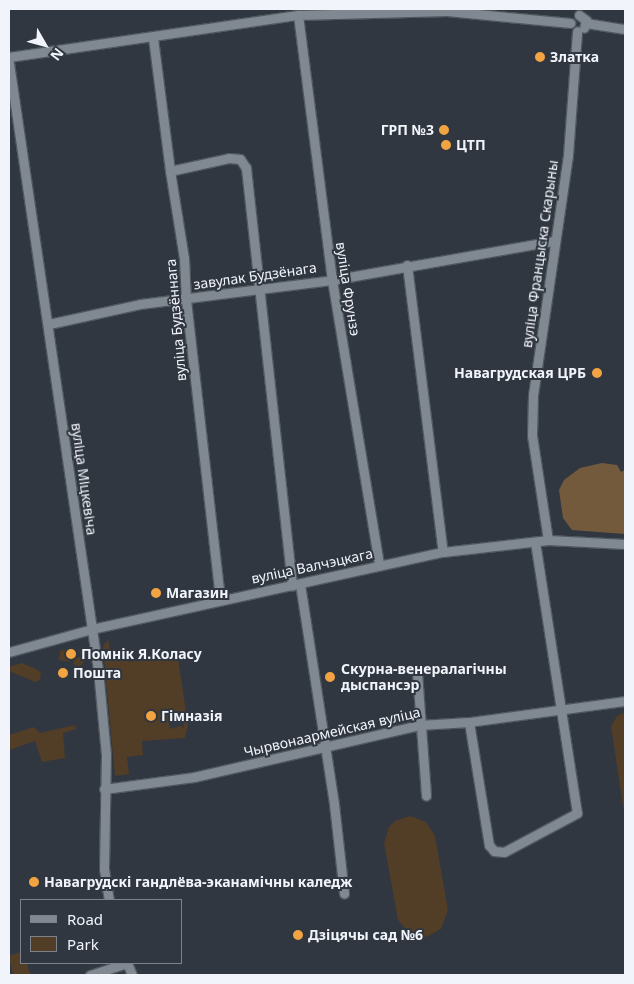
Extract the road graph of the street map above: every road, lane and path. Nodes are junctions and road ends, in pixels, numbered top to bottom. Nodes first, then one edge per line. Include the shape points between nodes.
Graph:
1 (580, 12) edge
2 (298, 15) junction
3 (570, 23) junction
4 (586, 23) junction
5 (625, 29) edge
6 (577, 30) junction
7 (154, 38) junction
8 (9, 57) edge
9 (9, 63) edge
10 (170, 171) junction
11 (554, 241) junction
12 (408, 265) junction
13 (332, 280) junction
14 (261, 290) junction
15 (186, 300) junction
16 (49, 324) junction
17 (548, 540) junction
18 (535, 542) junction
19 (625, 544) edge
20 (443, 552) junction
21 (379, 565) junction
22 (296, 584) junction
23 (220, 600) junction
24 (92, 629) junction
25 (9, 652) edge
26 (417, 672) dead end
27 (625, 701) edge
28 (559, 710) junction
29 (469, 722) junction
30 (419, 725) junction
31 (325, 748) junction
32 (104, 789) junction
33 (426, 796) dead end
34 (344, 893) dead end
35 (109, 899) edge
36 (124, 964) edge
37 (90, 975) edge

1 - 3 street via 572,17
1 - 4 street
2 - 3 street via 447,11
2 - 7 street
2 - 13 street, вуліца Фрунзэ
3 - 6 street
4 - 5 street
4 - 6 street via 584,28
6 - 11 street, вуліца Францыска Скарыны via 568,155
7 - 8 street
7 - 10 street, вуліца Будзённага
9 - 16 street, вуліца Міцкевіча
10 - 14 street via 229,158 240,159 246,168
10 - 15 street, вуліца Будзённага via 184,258
11 - 12 street, завулак Будзёнага
11 - 17 street, вуліца Францыска Скарыны via 533,395 532,436
12 - 13 street, завулак Будзёнага
12 - 20 street
13 - 14 street, завулак Будзёнага
13 - 21 street, вуліца Фрунзэ
14 - 15 street, завулак Будзёнага
14 - 22 street
15 - 16 street, завулак Будзёнага via 140,304
15 - 23 street, вуліца Будзённага
16 - 24 street, вуліца Міцкевіча
17 - 18 street, вуліца Валчэцкага
17 - 19 street, вуліца Валчэцкага
18 - 20 street, вуліца Валчэцкага
18 - 28 street
20 - 21 street, вуліца Валчэцкага
21 - 22 street, вуліца Валчэцкага
22 - 23 street, вуліца Валчэцкага
22 - 31 street
23 - 24 street, вуліца Валчэцкага
24 - 25 street, вуліца Валчэцкага
24 - 32 street, вуліца Міцкевіча via 106,754
26 - 30 street
27 - 28 street, Чырвонаармейская вуліца
28 - 29 street, Чырвонаармейская вуліца
28 - 29 street via 577,813 504,852 494,851 489,845
29 - 30 street, Чырвонаармейская вуліца
30 - 31 street, Чырвонаармейская вуліца
30 - 33 street
31 - 32 street, Чырвонаармейская вуліца via 194,777
31 - 34 street
32 - 35 street, вуліца Міцкевіча via 104,869
36 - 37 street

